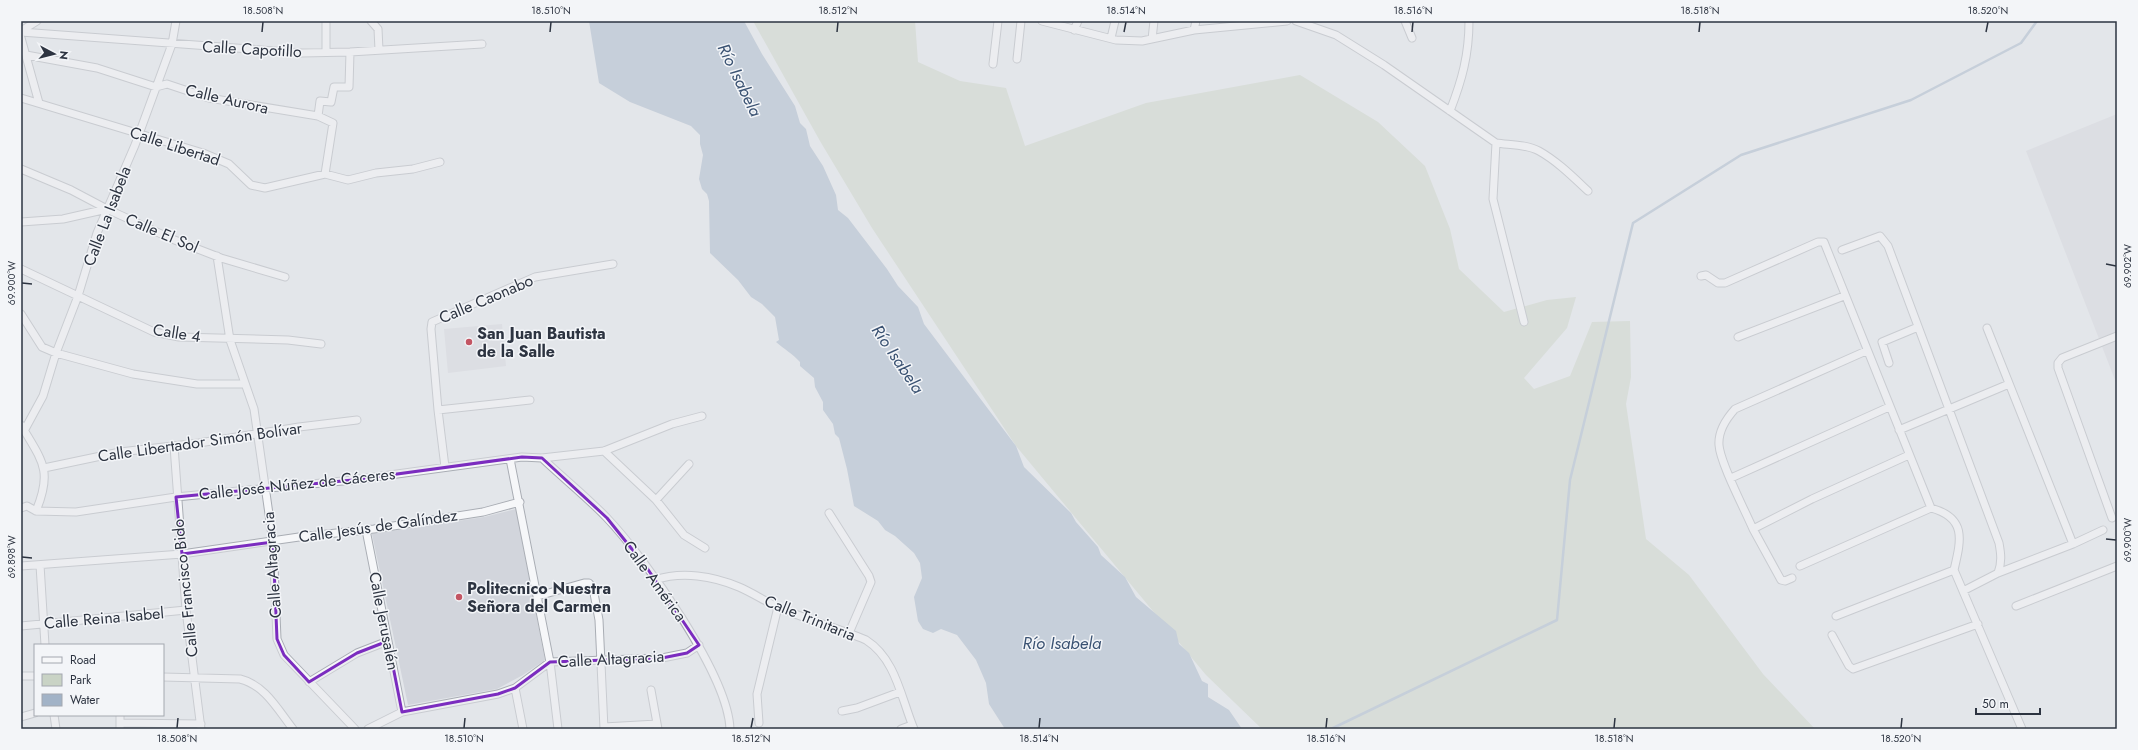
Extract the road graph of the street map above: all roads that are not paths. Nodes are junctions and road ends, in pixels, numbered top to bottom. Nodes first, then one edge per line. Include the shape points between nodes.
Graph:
1 (37, 21) edge
2 (176, 21) edge
3 (326, 21) edge
4 (371, 21) edge
5 (998, 21) edge
6 (1021, 21) edge
7 (1042, 21) edge
8 (1078, 21) edge
9 (1116, 21) edge
10 (1154, 21) edge
11 (1287, 21) edge
12 (1296, 21) edge
13 (1405, 21) edge
14 (1469, 21) edge
15 (1196, 24) edge
16 (1074, 30) junction
17 (21, 32) edge
18 (21, 38) edge
19 (1111, 38) junction
20 (1412, 38) dead end
21 (1152, 39) junction
22 (172, 44) junction
23 (482, 44) dead end
24 (379, 50) junction
25 (326, 52) junction
26 (350, 52) junction
27 (26, 55) junction
28 (1017, 59) dead end
29 (993, 64) dead end
30 (156, 87) junction
31 (21, 98) edge
32 (39, 104) junction
33 (1450, 111) junction
34 (318, 116) junction
35 (139, 134) junction
36 (1496, 143) junction
37 (440, 162) dead end
38 (21, 169) edge
39 (325, 174) junction
40 (1588, 191) dead end
41 (107, 209) junction
42 (21, 222) edge
43 (1842, 250) dead end
44 (217, 256) junction
45 (613, 264) dead end
46 (21, 269) edge
47 (1701, 276) dead end
48 (285, 277) dead end
49 (78, 296) junction
50 (1844, 296) junction
51 (21, 314) edge
52 (1524, 322) dead end
53 (1918, 327) junction
54 (1987, 328) dead end
55 (2117, 336) edge
56 (1738, 337) dead end
57 (230, 340) junction
58 (321, 344) dead end
59 (1866, 351) junction
60 (56, 353) junction
61 (1890, 363) dead end
62 (245, 384) junction
63 (2009, 384) junction
64 (530, 400) dead end
65 (1889, 407) junction
66 (1949, 409) junction
67 (438, 410) junction
68 (702, 416) dead end
69 (357, 420) dead end
70 (23, 428) edge
71 (1899, 430) junction
72 (257, 434) junction
73 (174, 446) junction
74 (604, 451) junction
75 (1909, 455) junction
76 (542, 458) junction
77 (510, 460) junction
78 (689, 464) dead end
79 (445, 467) junction
80 (44, 468) junction
81 (1730, 478) junction
82 (266, 490) junction
83 (176, 497) junction
84 (656, 500) junction
85 (520, 502) junction
86 (21, 508) edge
87 (1931, 508) junction
88 (36, 511) junction
89 (829, 513) dead end
90 (2112, 518) dead end
91 (1753, 529) junction
92 (366, 530) junction
93 (2103, 530) dead end
94 (273, 542) junction
95 (2073, 544) junction
96 (705, 548) dead end
97 (182, 554) junction
98 (40, 565) junction
99 (21, 566) edge
100 (1800, 566) dead end
101 (2117, 566) edge
102 (1954, 570) junction
103 (1998, 573) junction
104 (1792, 578) dead end
105 (655, 580) junction
106 (1963, 591) junction
107 (538, 596) junction
108 (2016, 606) dead end
109 (778, 608) junction
110 (186, 610) junction
111 (1836, 616) dead end
112 (43, 623) junction
113 (1978, 624) junction
114 (21, 626) edge
115 (848, 632) junction
116 (1832, 635) dead end
117 (388, 641) junction
118 (45, 644) edge
119 (699, 645) junction
120 (600, 661) junction
121 (550, 662) junction
122 (21, 676) edge
123 (34, 676) edge
124 (164, 677) edge
125 (194, 677) junction
126 (309, 682) junction
127 (515, 688) junction
128 (650, 690) dead end
129 (900, 692) junction
130 (842, 710) dead end
131 (402, 712) junction
132 (34, 713) edge
133 (21, 716) edge
134 (54, 716) edge
135 (759, 723) dead end
136 (120, 726) edge
137 (201, 727) edge
138 (658, 727) edge
139 (913, 727) edge
140 (604, 728) edge
141 (56, 729) edge
142 (293, 729) edge
143 (355, 729) edge
144 (368, 729) edge
145 (523, 729) edge
146 (558, 729) edge
147 (730, 729) edge
148 (901, 729) edge
149 (2022, 729) edge

1 - 17 street
2 - 22 street, Calle La Isabela
3 - 25 street
4 - 24 street via 378,29
5 - 29 street
6 - 28 street
7 - 16 street
8 - 16 street
9 - 19 street
10 - 21 street
11 - 15 street
12 - 33 street via 1336,35
13 - 20 street
14 - 33 street via 1469,44 1462,80
15 - 21 street
16 - 19 street
17 - 22 street, Calle Capotillo
18 - 27 street
19 - 21 street via 1142,41
22 - 25 street, Calle Capotillo via 302,53
22 - 30 street, Calle La Isabela
23 - 24 street, Calle Capotillo
24 - 26 street, Calle Capotillo
25 - 26 street, Calle Capotillo
26 - 34 street via 349,87 334,87 331,102 320,101
27 - 30 street, Calle Aurora via 97,68
27 - 32 street
30 - 34 street, Calle Aurora via 167,84 209,98
30 - 35 street, Calle La Isabela
31 - 32 street, Calle Libertad
32 - 35 street, Calle Libertad
33 - 36 street
34 - 39 street, Calle Aurora via 333,123
35 - 39 street, Calle Libertad via 224,162 251,185 265,188 279,186
35 - 41 street, Calle La Isabela
36 - 40 street via 1539,151
36 - 52 street via 1492,178 1493,199
37 - 39 street, Calle Libertad via 348,180
38 - 41 street, Calle El Sol via 71,190
41 - 42 street via 63,219
41 - 44 street, Calle El Sol via 172,240
41 - 49 street, Calle La Isabela via 97,232
43 - 53 street via 1873,237 1880,236 1884,239
44 - 48 street, Calle El Sol
44 - 57 street, Calle Altagracia
45 - 67 street, Calle Caonabo via 535,277 432,322
46 - 49 street, Calle 4
47 - 50 street via 1706,274 1718,283 1725,283 1821,241 1824,242
49 - 57 street, Calle 4 via 154,332 179,337
49 - 60 street, Calle La Isabela
50 - 56 street
50 - 59 street
51 - 60 street via 42,347
53 - 61 street via 1882,342
53 - 66 street
54 - 63 street
55 - 90 street via 2062,358 2058,362
57 - 58 street, Calle 4 via 288,340
57 - 62 street, Calle Altagracia
59 - 65 street
59 - 81 street via 1735,409 1724,422 1719,444
60 - 62 street via 132,374 197,384
60 - 70 street, Calle La Isabela via 42,396
62 - 72 street, Calle Altagracia via 254,409
63 - 66 street
63 - 95 street
64 - 67 street
65 - 71 street
65 - 81 street
66 - 71 street
66 - 103 street via 1999,543 2001,566
67 - 79 street, Calle Caonabo
68 - 74 street, Calle José Núñez de Cáceres via 672,424
69 - 72 street, Calle Libertador Simón Bolívar
70 - 80 street
71 - 75 street
72 - 73 street, Calle Libertador Simón Bolívar
72 - 82 street, Calle Altagracia
73 - 80 street, Calle Libertador Simón Bolívar via 120,452
73 - 83 street, Calle Francisco Bido
74 - 76 street, Calle José Núñez de Cáceres
74 - 84 street
75 - 87 street
75 - 91 street
76 - 77 street, Calle José Núñez de Cáceres
76 - 105 street, Calle América via 607,518
77 - 79 street, Calle José Núñez de Cáceres
77 - 85 street
78 - 84 street
79 - 82 street, Calle José Núñez de Cáceres
80 - 88 street via 44,493
81 - 91 street
82 - 83 street, Calle José Núñez de Cáceres
82 - 94 street, Calle Altagracia
83 - 88 street, Calle José Núñez de Cáceres via 76,512
83 - 97 street, Calle Francisco Bido
84 - 96 street via 684,536
85 - 92 street, Calle Jesús de Galíndez via 483,512
85 - 107 street
86 - 88 street, Calle José Núñez de Cáceres via 27,506
87 - 100 street
87 - 102 street via 1950,517 1960,534
89 - 115 street via 871,582
91 - 104 street via 1781,580
92 - 94 street, Calle Jesús de Galíndez
92 - 117 street, Calle Jerusalén
93 - 95 street
94 - 97 street, Calle Jesús de Galíndez
94 - 126 street, Calle Altagracia via 277,639 284,655
95 - 103 street
97 - 98 street, Calle Jesús de Galíndez
97 - 110 street, Calle Francisco Bido
98 - 99 street, Calle Jesús de Galíndez
98 - 112 street
101 - 108 street
102 - 106 street
102 - 111 street
103 - 106 street
105 - 109 street, Calle Trinitaria via 666,576 719,580 739,587
105 - 119 street, Calle América
106 - 113 street
107 - 120 street via 589,583 593,588 599,620
107 - 121 street
109 - 115 street, Calle Trinitaria
109 - 135 street via 757,694
110 - 112 street, Calle Reina Isabel
110 - 125 street, Calle Francisco Bido
112 - 114 street, Calle Reina Isabel
112 - 118 street
113 - 116 street via 1853,669
113 - 149 street
115 - 129 street, Calle Trinitaria via 876,647 886,657
117 - 126 street via 357,653
117 - 131 street, Calle Jerusalén
119 - 120 street, Calle Altagracia via 687,653 678,655
119 - 147 street, Calle América via 729,714
120 - 121 street, Calle Altagracia
120 - 140 street
121 - 127 street, Calle Altagracia
121 - 146 street
122 - 123 street
124 - 125 street
125 - 137 street, Calle Francisco Bido
125 - 142 street via 240,679 256,685
126 - 143 street, Calle Altagracia
127 - 131 street, Calle Altagracia via 498,694
127 - 145 street
128 - 138 street
129 - 130 street via 858,708
129 - 139 street, Calle Trinitaria
131 - 144 street, Calle Altagracia
132 - 133 street
134 - 141 street
136 - 137 street
138 - 140 street
139 - 148 street

